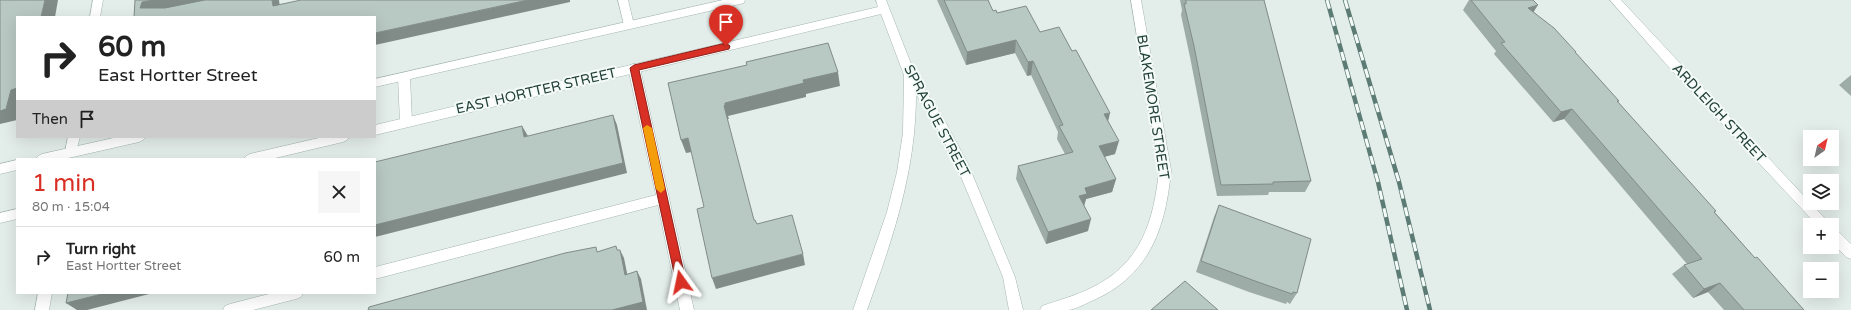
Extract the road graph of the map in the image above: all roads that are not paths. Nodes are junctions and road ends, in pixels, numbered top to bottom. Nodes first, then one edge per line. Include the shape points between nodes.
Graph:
1 (98, 0) edge
2 (623, 0) edge
3 (740, 0) edge
4 (1136, 0) edge
5 (1615, 0) edge
6 (883, 4) edge
7 (95, 16) edge
8 (629, 25) junction
9 (634, 68) junction
10 (910, 75) junction
11 (404, 77) junction
12 (376, 83) edge
13 (406, 122) junction
14 (376, 130) edge
15 (74, 138) edge
16 (134, 138) edge
17 (340, 138) edge
18 (71, 152) junction
19 (46, 158) edge
20 (254, 158) edge
21 (16, 165) edge
22 (0, 169) edge
23 (663, 198) junction
24 (16, 214) edge
25 (0, 218) edge
26 (1818, 218) edge
27 (1839, 239) edge
28 (1851, 252) edge
29 (376, 273) edge
30 (45, 294) edge
31 (292, 294) edge
32 (42, 310) edge
33 (230, 310) edge
34 (687, 310) edge
35 (860, 310) edge
36 (1016, 310) edge
37 (1047, 310) edge

1 - 7 street
2 - 8 street
3 - 8 street
4 - 37 street, BLAKEMORE STREET via 1165,170 1165,191 1160,214 1154,233 1142,254 1112,284 1084,300
5 - 26 street, ARDLEIGH STREET via 1670,62
6 - 9 street, EAST HORTTER STREET
6 - 10 street, SPRAGUE STREET
8 - 11 street
9 - 13 street, EAST HORTTER STREET
9 - 23 street
10 - 35 street via 907,151 900,191
10 - 36 street, SPRAGUE STREET via 962,164 1009,277
11 - 12 street
11 - 13 street
13 - 14 street, EAST HORTTER STREET
15 - 18 street
16 - 18 street
17 - 20 street
18 - 19 street
21 - 22 street
23 - 29 street
23 - 34 street
24 - 25 street
27 - 28 street
30 - 32 street
31 - 33 street

